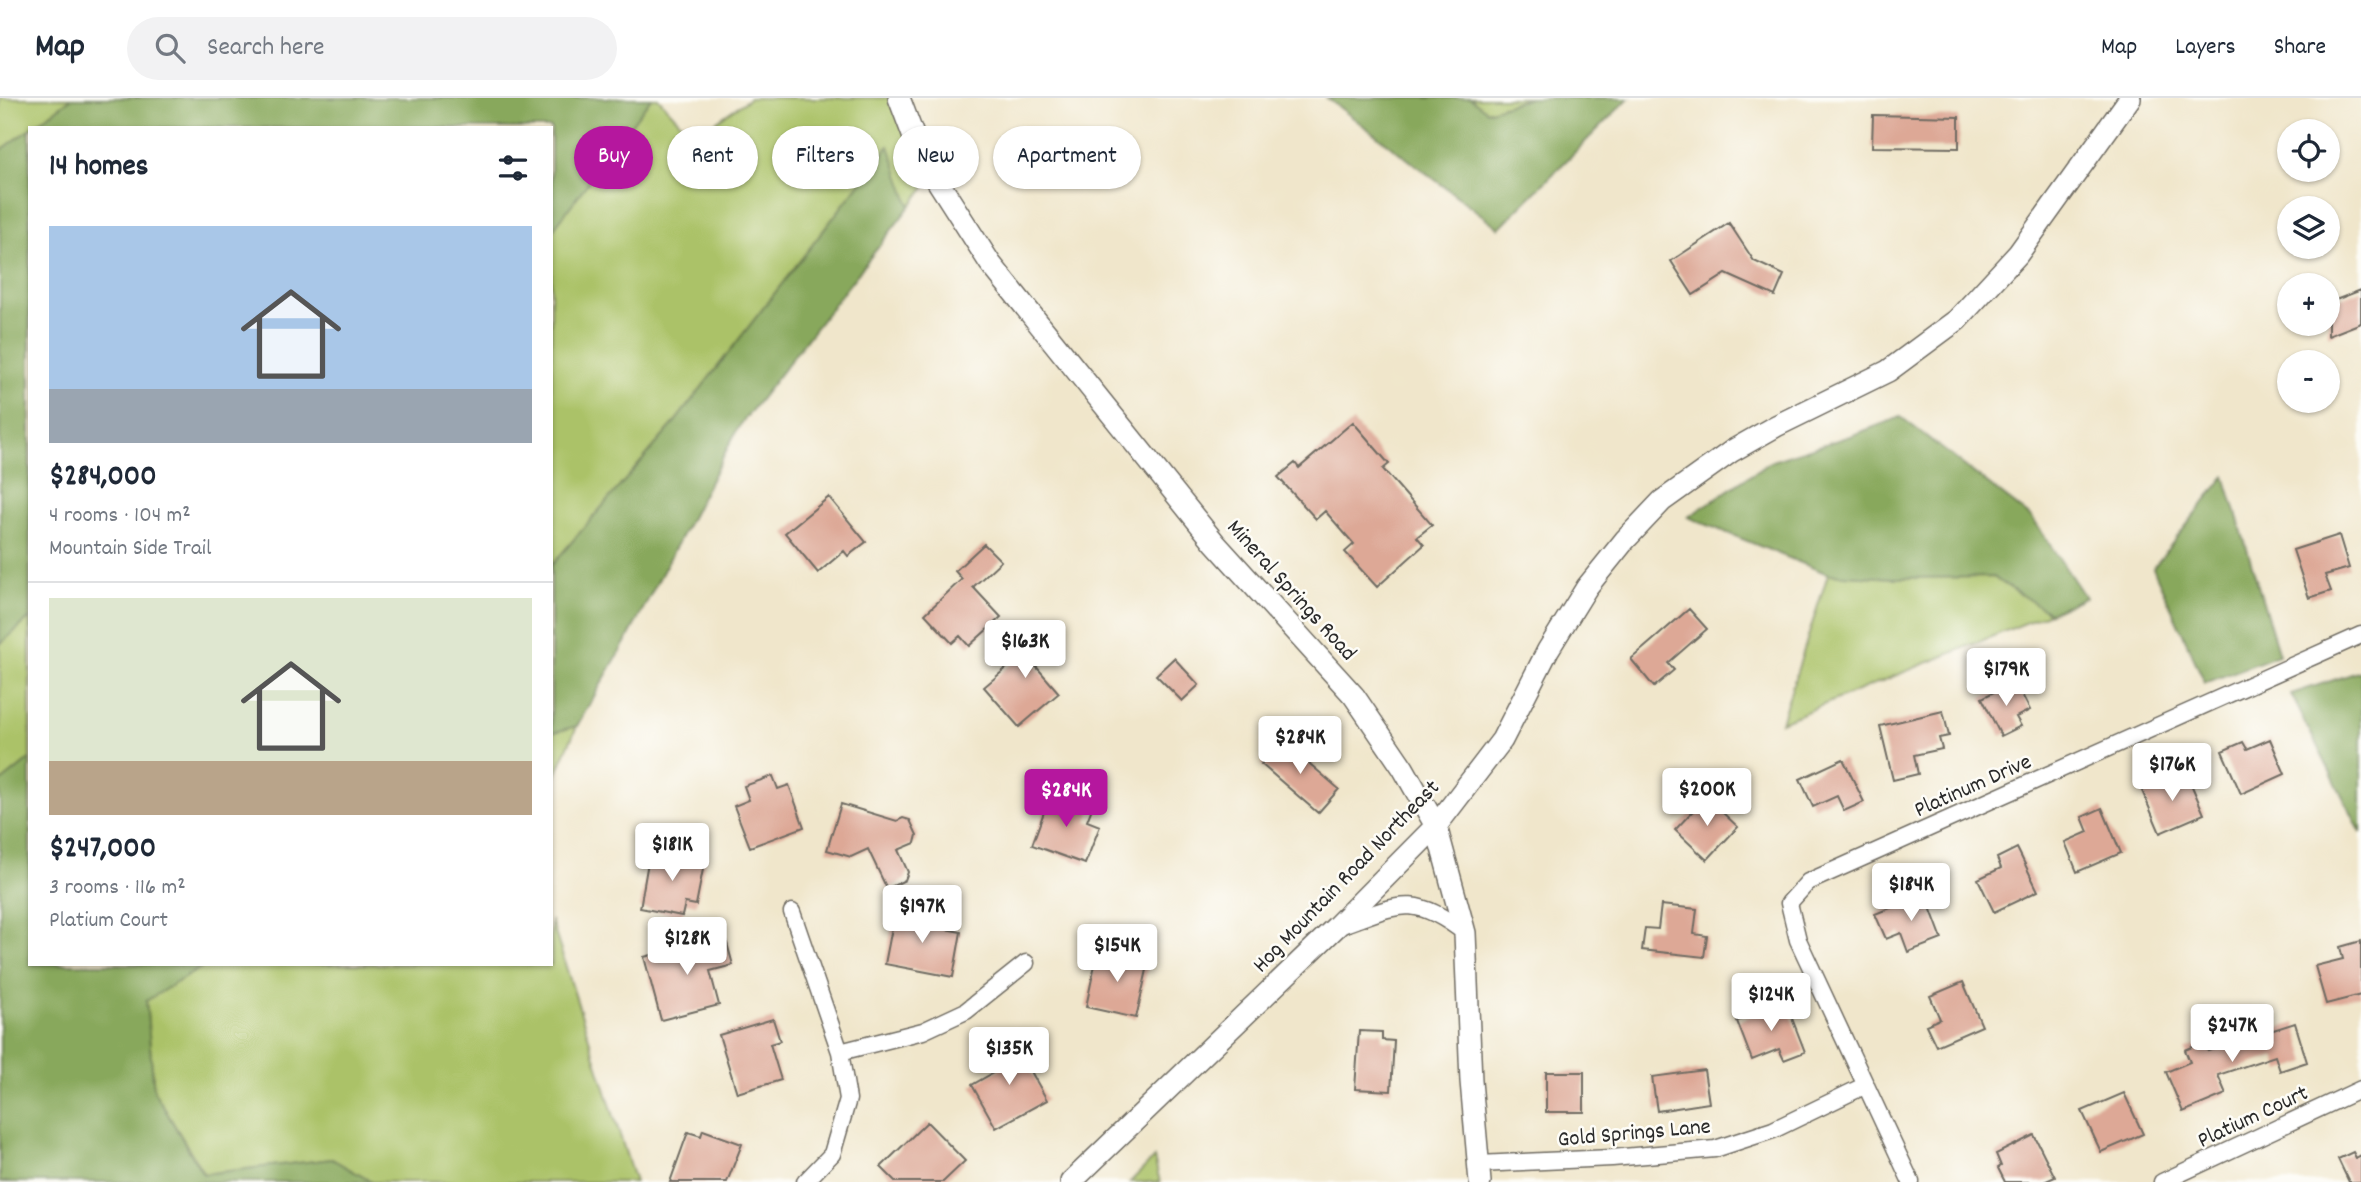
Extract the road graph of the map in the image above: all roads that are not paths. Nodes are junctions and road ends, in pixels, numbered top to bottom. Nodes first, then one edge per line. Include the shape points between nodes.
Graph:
1 (899, 98) edge
2 (2130, 98) edge
3 (2361, 635) edge
4 (1436, 826) junction
5 (792, 912) dead end
6 (1336, 927) junction
7 (1465, 933) junction
8 (1026, 963) dead end
9 (840, 1052) junction
10 (1866, 1085) junction
11 (2361, 1089) edge
12 (1479, 1173) edge
13 (805, 1182) edge
14 (1071, 1182) edge
15 (1911, 1182) edge
16 (2162, 1182) edge

1 - 4 street, Mineral Springs Road via 933,174 990,263 1215,543 1354,696
2 - 4 street, Hog Mountain Road Northeast via 2018,254 1957,320 1888,371 1732,451 1662,501 1581,598 1548,650 1502,740
3 - 10 street, Platinum Drive via 1808,882 1789,903 1792,923
4 - 6 street, Hog Mountain Road Northeast
4 - 7 street, Mineral Springs Road
5 - 9 street
6 - 7 street via 1412,905 1435,912
6 - 14 street, Hog Mountain Road Northeast
7 - 12 street, Mineral Springs Road
8 - 9 street via 966,1012 923,1031
9 - 13 street via 848,1099 832,1154
10 - 12 street, Gold Springs Lane via 1773,1130 1714,1149
10 - 15 street
11 - 16 street, Platium Court

